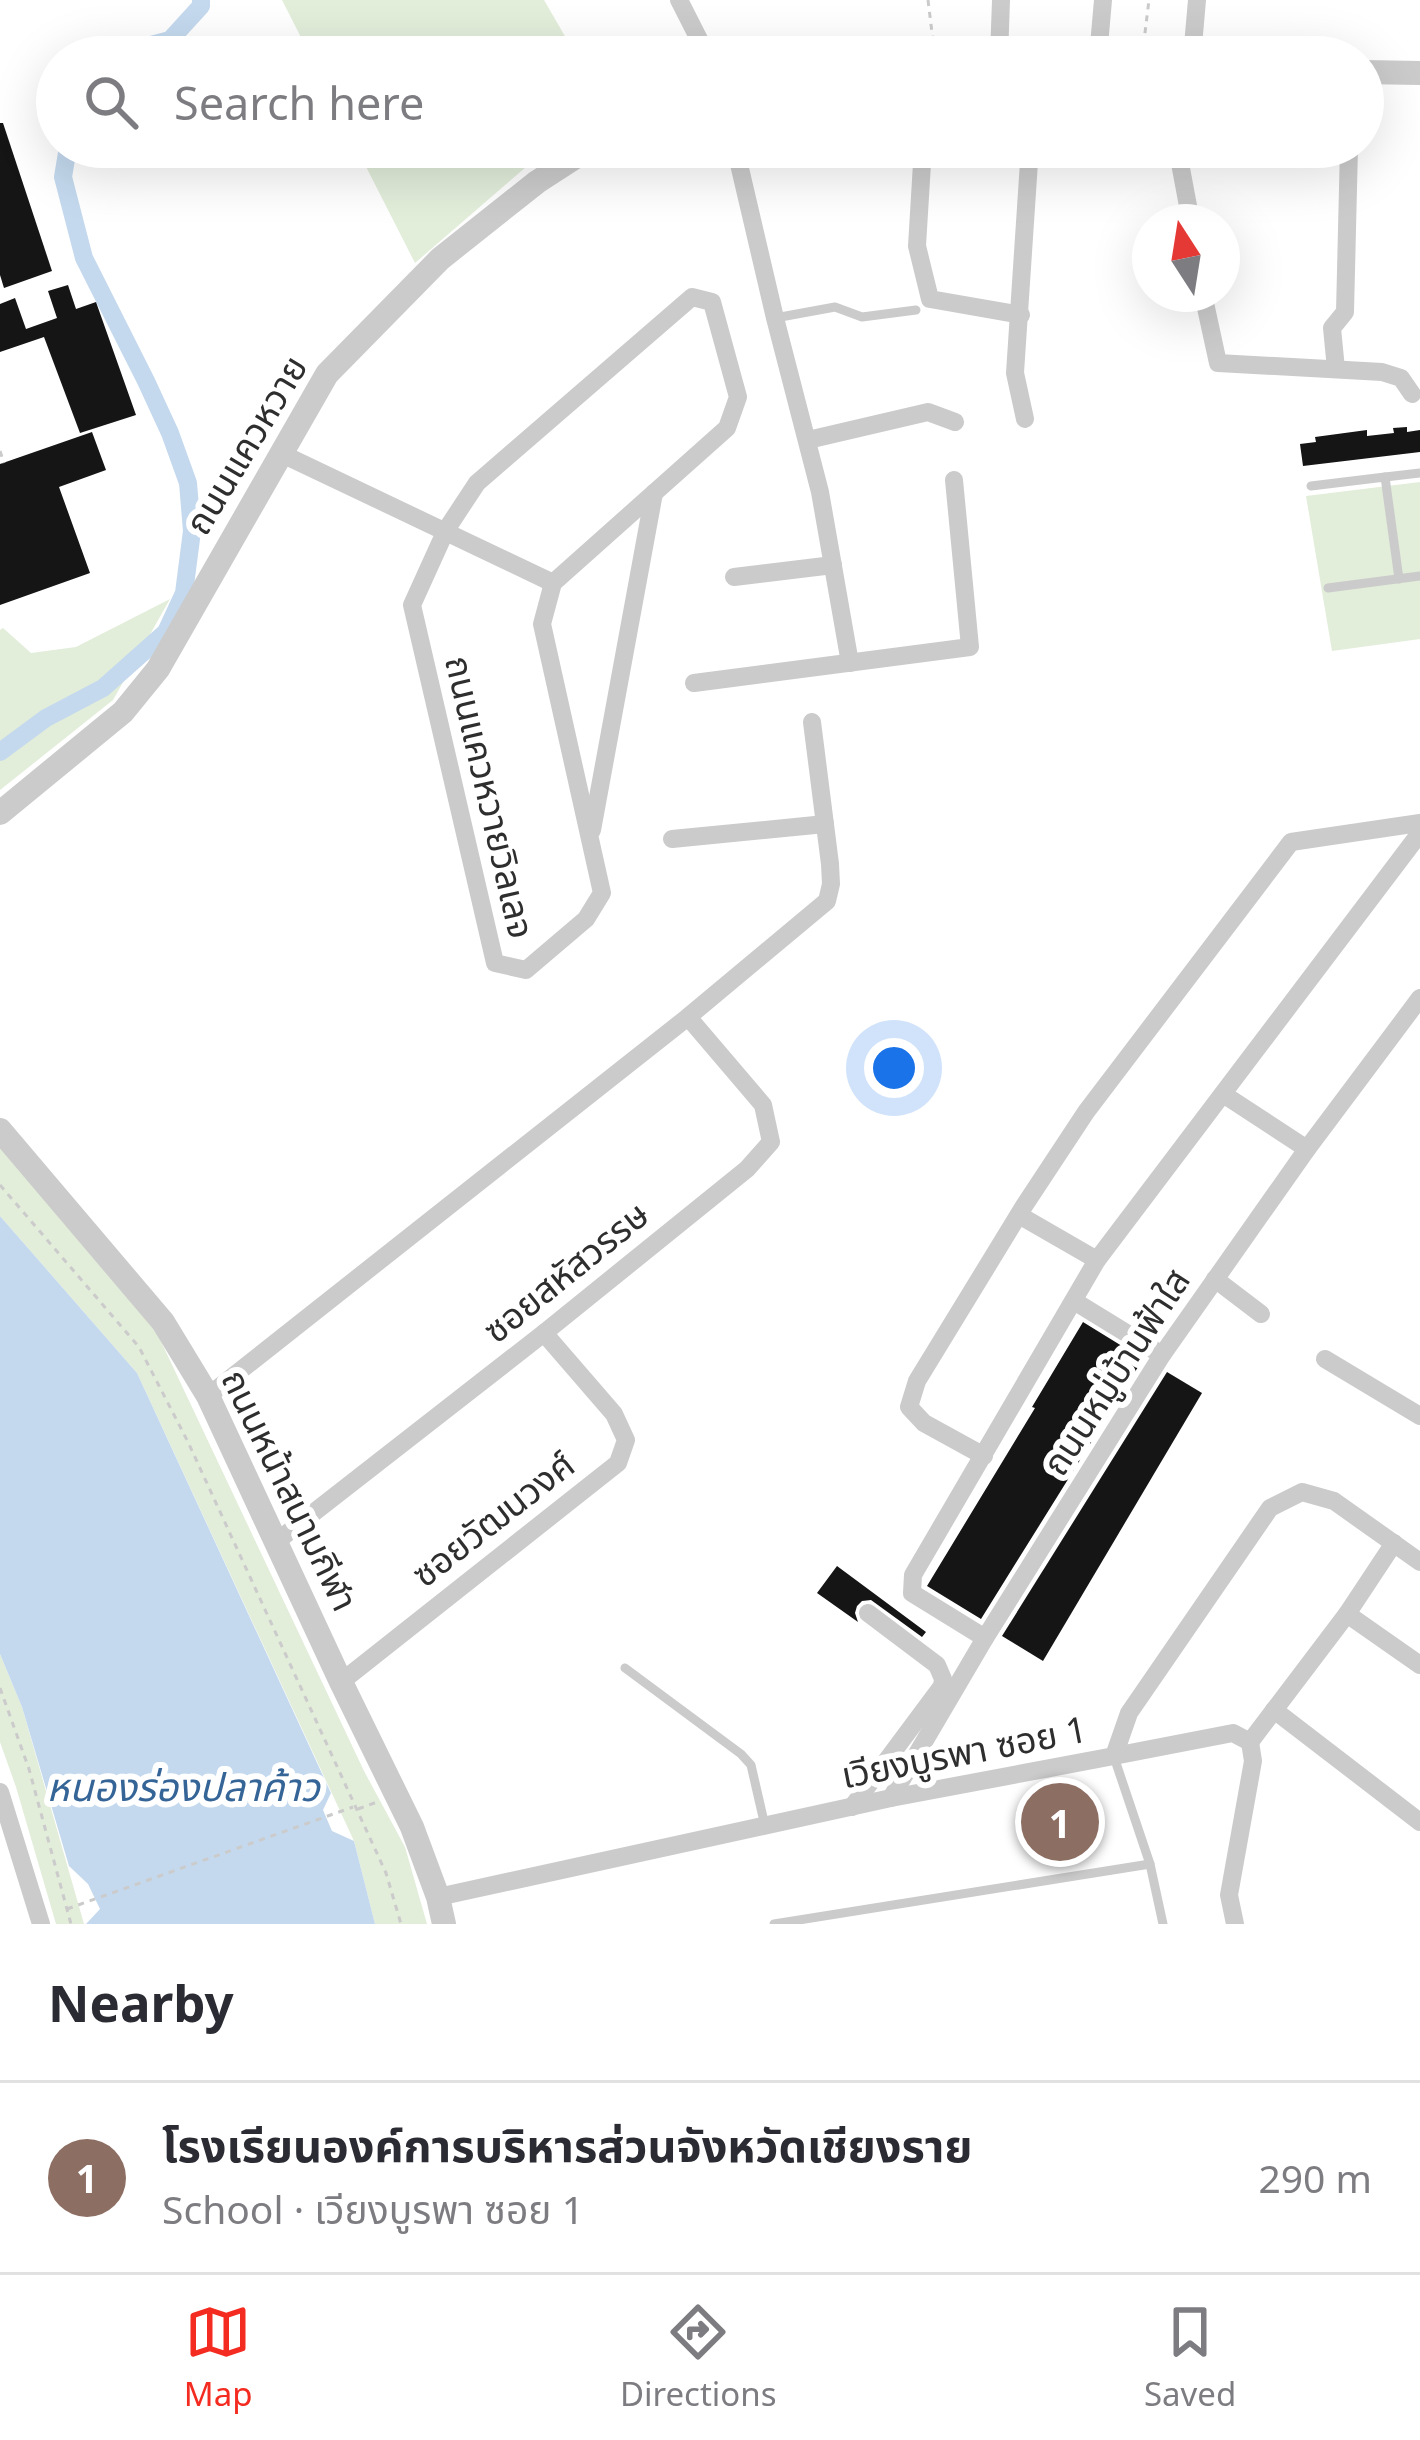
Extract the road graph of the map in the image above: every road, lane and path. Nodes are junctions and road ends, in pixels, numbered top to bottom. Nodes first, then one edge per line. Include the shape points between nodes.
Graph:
1 (679, 0) edge
2 (928, 0) edge
3 (1001, 0) edge
4 (1103, 0) edge
5 (1149, 0) edge
6 (1197, 0) edge
7 (697, 36) edge
8 (932, 36) edge
9 (1000, 36) edge
10 (1100, 36) edge
11 (1145, 36) edge
12 (1194, 36) edge
13 (1384, 72) edge
14 (1420, 73) edge
15 (559, 168) edge
16 (740, 168) edge
17 (921, 168) edge
18 (1029, 168) edge
19 (1182, 168) edge
20 (1348, 168) edge
21 (1188, 204) edge
22 (916, 310) dead end
23 (1207, 312) edge
24 (1021, 314) junction
25 (775, 318) junction
26 (1336, 369) junction
27 (1412, 394) dead end
28 (1025, 419) dead end
29 (955, 422) dead end
30 (808, 440) junction
31 (0, 452) edge
32 (280, 453) junction
33 (4, 463) dead end
34 (1420, 472) edge
35 (1385, 477) junction
36 (955, 480) dead end
37 (1311, 486) dead end
38 (654, 493) junction
39 (446, 530) junction
40 (833, 566) junction
41 (1420, 576) edge
42 (734, 578) dead end
43 (1400, 579) junction
44 (553, 583) junction
45 (1328, 588) dead end
46 (850, 663) junction
47 (694, 683) dead end
48 (812, 722) dead end
49 (0, 813) edge
50 (1420, 823) edge
51 (824, 824) junction
52 (1420, 832) edge
53 (590, 839) junction
54 (672, 839) dead end
55 (1420, 998) edge
56 (688, 1017) junction
57 (1222, 1094) junction
58 (0, 1130) edge
59 (1307, 1149) junction
60 (0, 1185) edge
61 (1018, 1215) junction
62 (1097, 1260) junction
63 (1215, 1279) junction
64 (1074, 1301) junction
65 (1261, 1314) dead end
66 (544, 1333) junction
67 (1162, 1355) junction
68 (1325, 1359) dead end
69 (208, 1396) junction
70 (1420, 1416) edge
71 (984, 1456) junction
72 (276, 1542) junction
73 (1394, 1543) junction
74 (1420, 1562) edge
75 (868, 1612) dead end
76 (1347, 1614) junction
77 (985, 1638) junction
78 (1420, 1666) edge
79 (626, 1668) dead end
80 (341, 1682) junction
81 (0, 1688) edge
82 (1274, 1710) junction
83 (1250, 1742) junction
84 (1114, 1756) junction
85 (0, 1792) edge
86 (891, 1798) junction
87 (355, 1807) junction
88 (852, 1807) junction
89 (1420, 1822) edge
90 (765, 1826) junction
91 (6, 1828) edge
92 (1150, 1864) junction
93 (438, 1898) junction
94 (67, 1909) junction
95 (816, 1921) edge
96 (41, 1924) edge
97 (71, 1924) edge
98 (400, 1924) edge
99 (444, 1924) edge
100 (774, 1924) edge
101 (1162, 1924) edge
102 (1235, 1924) edge

1 - 7 street
2 - 8 path
3 - 9 street
4 - 10 street
5 - 11 path
6 - 12 street
13 - 14 street
15 - 32 street, ถนนแควหวาย via 440,259 327,374
16 - 25 street
17 - 24 street via 917,246 930,299
18 - 24 street
19 - 21 street
20 - 26 street via 1345,312 1332,328
22 - 25 lane via 862,317 835,308
23 - 26 street via 1218,363
24 - 28 street via 1015,373
25 - 30 street
26 - 27 street via 1402,378
29 - 30 street via 928,412
30 - 40 street
31 - 33 path
32 - 39 street
32 - 49 street, ถนนแควหวาย via 158,669 123,712
34 - 35 lane
35 - 37 lane
35 - 43 lane
36 - 46 street via 970,647
38 - 39 street, ถนนแควหวายวิลเลจ via 727,428 738,397 712,302 692,297 477,483
38 - 44 street, ถนนแควหวายวิลเลจ
38 - 53 street, ถนนแควหวายวิลเลจ
39 - 44 street
39 - 53 street, ถนนแควหวายวิลเลจ via 412,605 495,963 526,970 586,920 602,893
40 - 42 street
40 - 46 street
41 - 43 lane
43 - 45 lane
44 - 53 street, ถนนแควหวายวิลเลจ via 542,624
46 - 47 street
48 - 51 street
50 - 61 street via 1291,842
51 - 54 street
51 - 56 street via 827,901
52 - 57 street
55 - 59 street, ถนนหมู่บ้านฟ้าใส
56 - 66 street, ซอยสหัสวรรษ via 763,1105 771,1142
56 - 69 street
57 - 59 street
57 - 62 street
58 - 69 street, ถนนหน้าสนามกีฬา via 163,1322
59 - 63 street, ถนนหมู่บ้านฟ้าใส
60 - 87 path via 139,1347
61 - 62 street
61 - 71 street via 909,1407
62 - 64 street
63 - 65 street
63 - 67 street, ถนนหมู่บ้านฟ้าใส
64 - 67 street
64 - 71 street
66 - 72 street, ซอยสหัสวรรษ
66 - 80 street, ซอยวัฒนวงศ์ via 614,1414 626,1440 618,1463
67 - 77 street, ถนนหมู่บ้านฟ้าใส
68 - 70 street
69 - 72 street, ถนนหน้าสนามกีฬา
71 - 77 street via 913,1575 912,1593
72 - 80 street, ถนนหน้าสนามกีฬา
73 - 74 street, เวียงบูรพา ซอย 1
73 - 76 street
73 - 84 street, เวียงบูรพา ซอย 1 via 1318,1496 1302,1492 1270,1508 1129,1713
75 - 88 street via 944,1679
76 - 78 street
76 - 82 street
77 - 86 street, ถนนหมู่บ้านฟ้าใส
79 - 90 lane via 751,1765
80 - 93 street, ถนนหน้าสนามกีฬา
81 - 94 path
82 - 83 street
82 - 89 street
83 - 84 street via 1233,1733
83 - 102 street via 1229,1895
84 - 86 street, เวียงบูรพา ซอย 1
84 - 92 lane
85 - 91 street
86 - 88 street, เวียงบูรพา ซอย 1
87 - 94 path
87 - 98 path
88 - 90 street, เวียงบูรพา ซอย 1
90 - 93 street, เวียงบูรพา ซอย 1
91 - 96 street
92 - 95 lane
92 - 101 lane
93 - 99 street, ถนนหน้าสนามกีฬา
94 - 97 path
95 - 100 lane

